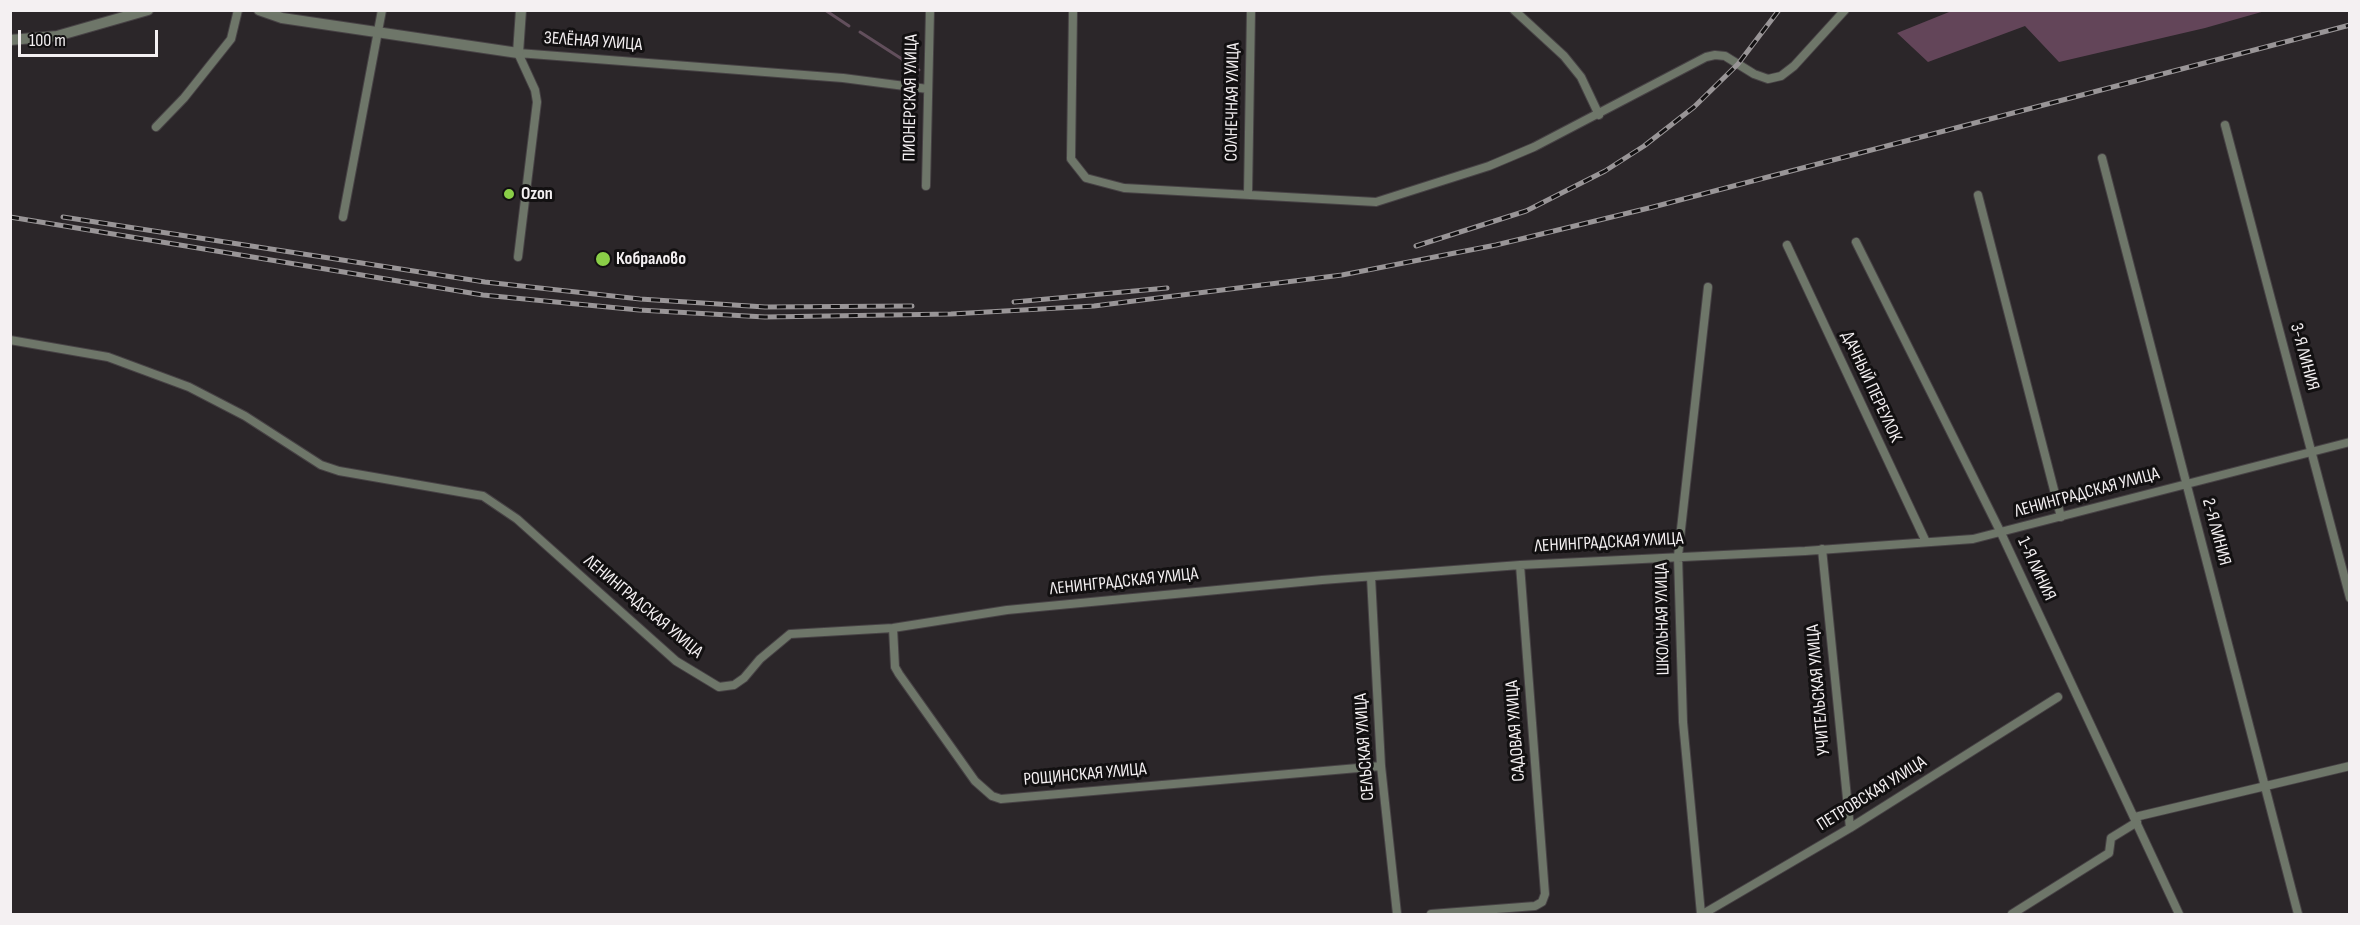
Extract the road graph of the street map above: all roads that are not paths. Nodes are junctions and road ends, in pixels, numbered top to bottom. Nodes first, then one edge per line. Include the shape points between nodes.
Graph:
1 (148, 10) edge
2 (238, 10) edge
3 (259, 10) edge
4 (382, 10) edge
5 (521, 10) edge
6 (930, 10) edge
7 (1073, 10) edge
8 (1251, 10) edge
9 (1514, 10) edge
10 (1845, 10) edge
11 (378, 33) junction
12 (10, 40) edge
13 (518, 53) junction
14 (928, 89) junction
15 (1599, 115) junction
16 (2225, 125) dead end
17 (156, 127) dead end
18 (2102, 158) dead end
19 (926, 186) dead end
20 (1248, 194) junction
21 (1978, 195) dead end
22 (343, 217) dead end
23 (1856, 242) dead end
24 (1787, 245) dead end
25 (518, 257) dead end
26 (1708, 287) dead end
27 (10, 340) edge
28 (2349, 442) edge
29 (2312, 452) junction
30 (2186, 484) junction
31 (2061, 517) junction
32 (2001, 532) junction
33 (1926, 542) junction
34 (1822, 549) junction
35 (1678, 555) junction
36 (1520, 565) junction
37 (1371, 577) junction
38 (2349, 598) edge
39 (893, 628) junction
40 (2058, 698) dead end
41 (1381, 766) junction
42 (2349, 766) edge
43 (2265, 786) junction
44 (2136, 820) junction
45 (1850, 828) junction
46 (1396, 915) edge
47 (1431, 915) edge
48 (1702, 915) edge
49 (2012, 915) edge
50 (2179, 915) edge
51 (2298, 915) edge

1 - 12 street via 57,36
2 - 17 street via 231,39
3 - 11 street, ЗЕЛЁНАЯ УЛИЦА via 282,18
4 - 11 street
5 - 13 street
6 - 14 street, ПИОНЕРСКАЯ УЛИЦА
7 - 20 street via 1071,159 1076,170 1086,178 1124,188
8 - 20 street, СОЛНЕЧНАЯ УЛИЦА
9 - 15 street via 1564,56 1581,77
10 - 15 street via 1781,76 1768,79 1725,56 1714,55
11 - 13 street, ЗЕЛЁНАЯ УЛИЦА
11 - 22 street
13 - 14 street, ЗЕЛЁНАЯ УЛИЦА via 843,78
13 - 25 street via 537,102
14 - 19 street, ПИОНЕРСКАЯ УЛИЦА
15 - 20 street via 1489,166 1376,202
16 - 29 street, 3-Я ЛИНИЯ
18 - 30 street, 2-Я ЛИНИЯ
21 - 31 street
23 - 32 street, 1-Я ЛИНИЯ
24 - 33 street, ДАЧНЫЙ ПЕРЕУЛОК
26 - 35 street, ШКОЛЬНАЯ УЛИЦА
27 - 39 street, ЛЕНИНГРАДСКАЯ УЛИЦА via 108,357 189,387 245,416 321,465 339,471 483,496 512,514 676,661 719,687 734,685 744,678 790,633
28 - 29 street, ЛЕНИНГРАДСКАЯ УЛИЦА
29 - 30 street, ЛЕНИНГРАДСКАЯ УЛИЦА
29 - 38 street, 3-Я ЛИНИЯ
30 - 31 street, ЛЕНИНГРАДСКАЯ УЛИЦА
30 - 43 street, 2-Я ЛИНИЯ
31 - 32 street, ЛЕНИНГРАДСКАЯ УЛИЦА
32 - 33 street, ЛЕНИНГРАДСКАЯ УЛИЦА via 1973,539
32 - 44 street, 1-Я ЛИНИЯ
33 - 34 street, ЛЕНИНГРАДСКАЯ УЛИЦА
34 - 35 street, ЛЕНИНГРАДСКАЯ УЛИЦА
34 - 45 street, УЧИТЕЛЬСКАЯ УЛИЦА
35 - 36 street, ЛЕНИНГРАДСКАЯ УЛИЦА
35 - 48 street, ШКОЛЬНАЯ УЛИЦА via 1683,722
36 - 37 street, ЛЕНИНГРАДСКАЯ УЛИЦА
36 - 47 street, САДОВАЯ УЛИЦА via 1543,898 1535,906
37 - 39 street, ЛЕНИНГРАДСКАЯ УЛИЦА via 1007,610
37 - 41 street, СЕЛЬСКАЯ УЛИЦА
39 - 41 street, РОЩИНСКАЯ УЛИЦА via 895,667 899,674 975,781 1001,799
40 - 45 street, ПЕТРОВСКАЯ УЛИЦА
41 - 46 street, СЕЛЬСКАЯ УЛИЦА
42 - 43 street
43 - 44 street
43 - 51 street, 2-Я ЛИНИЯ
44 - 49 street via 2111,838 2109,853
44 - 50 street, 1-Я ЛИНИЯ
45 - 48 street, ПЕТРОВСКАЯ УЛИЦА

